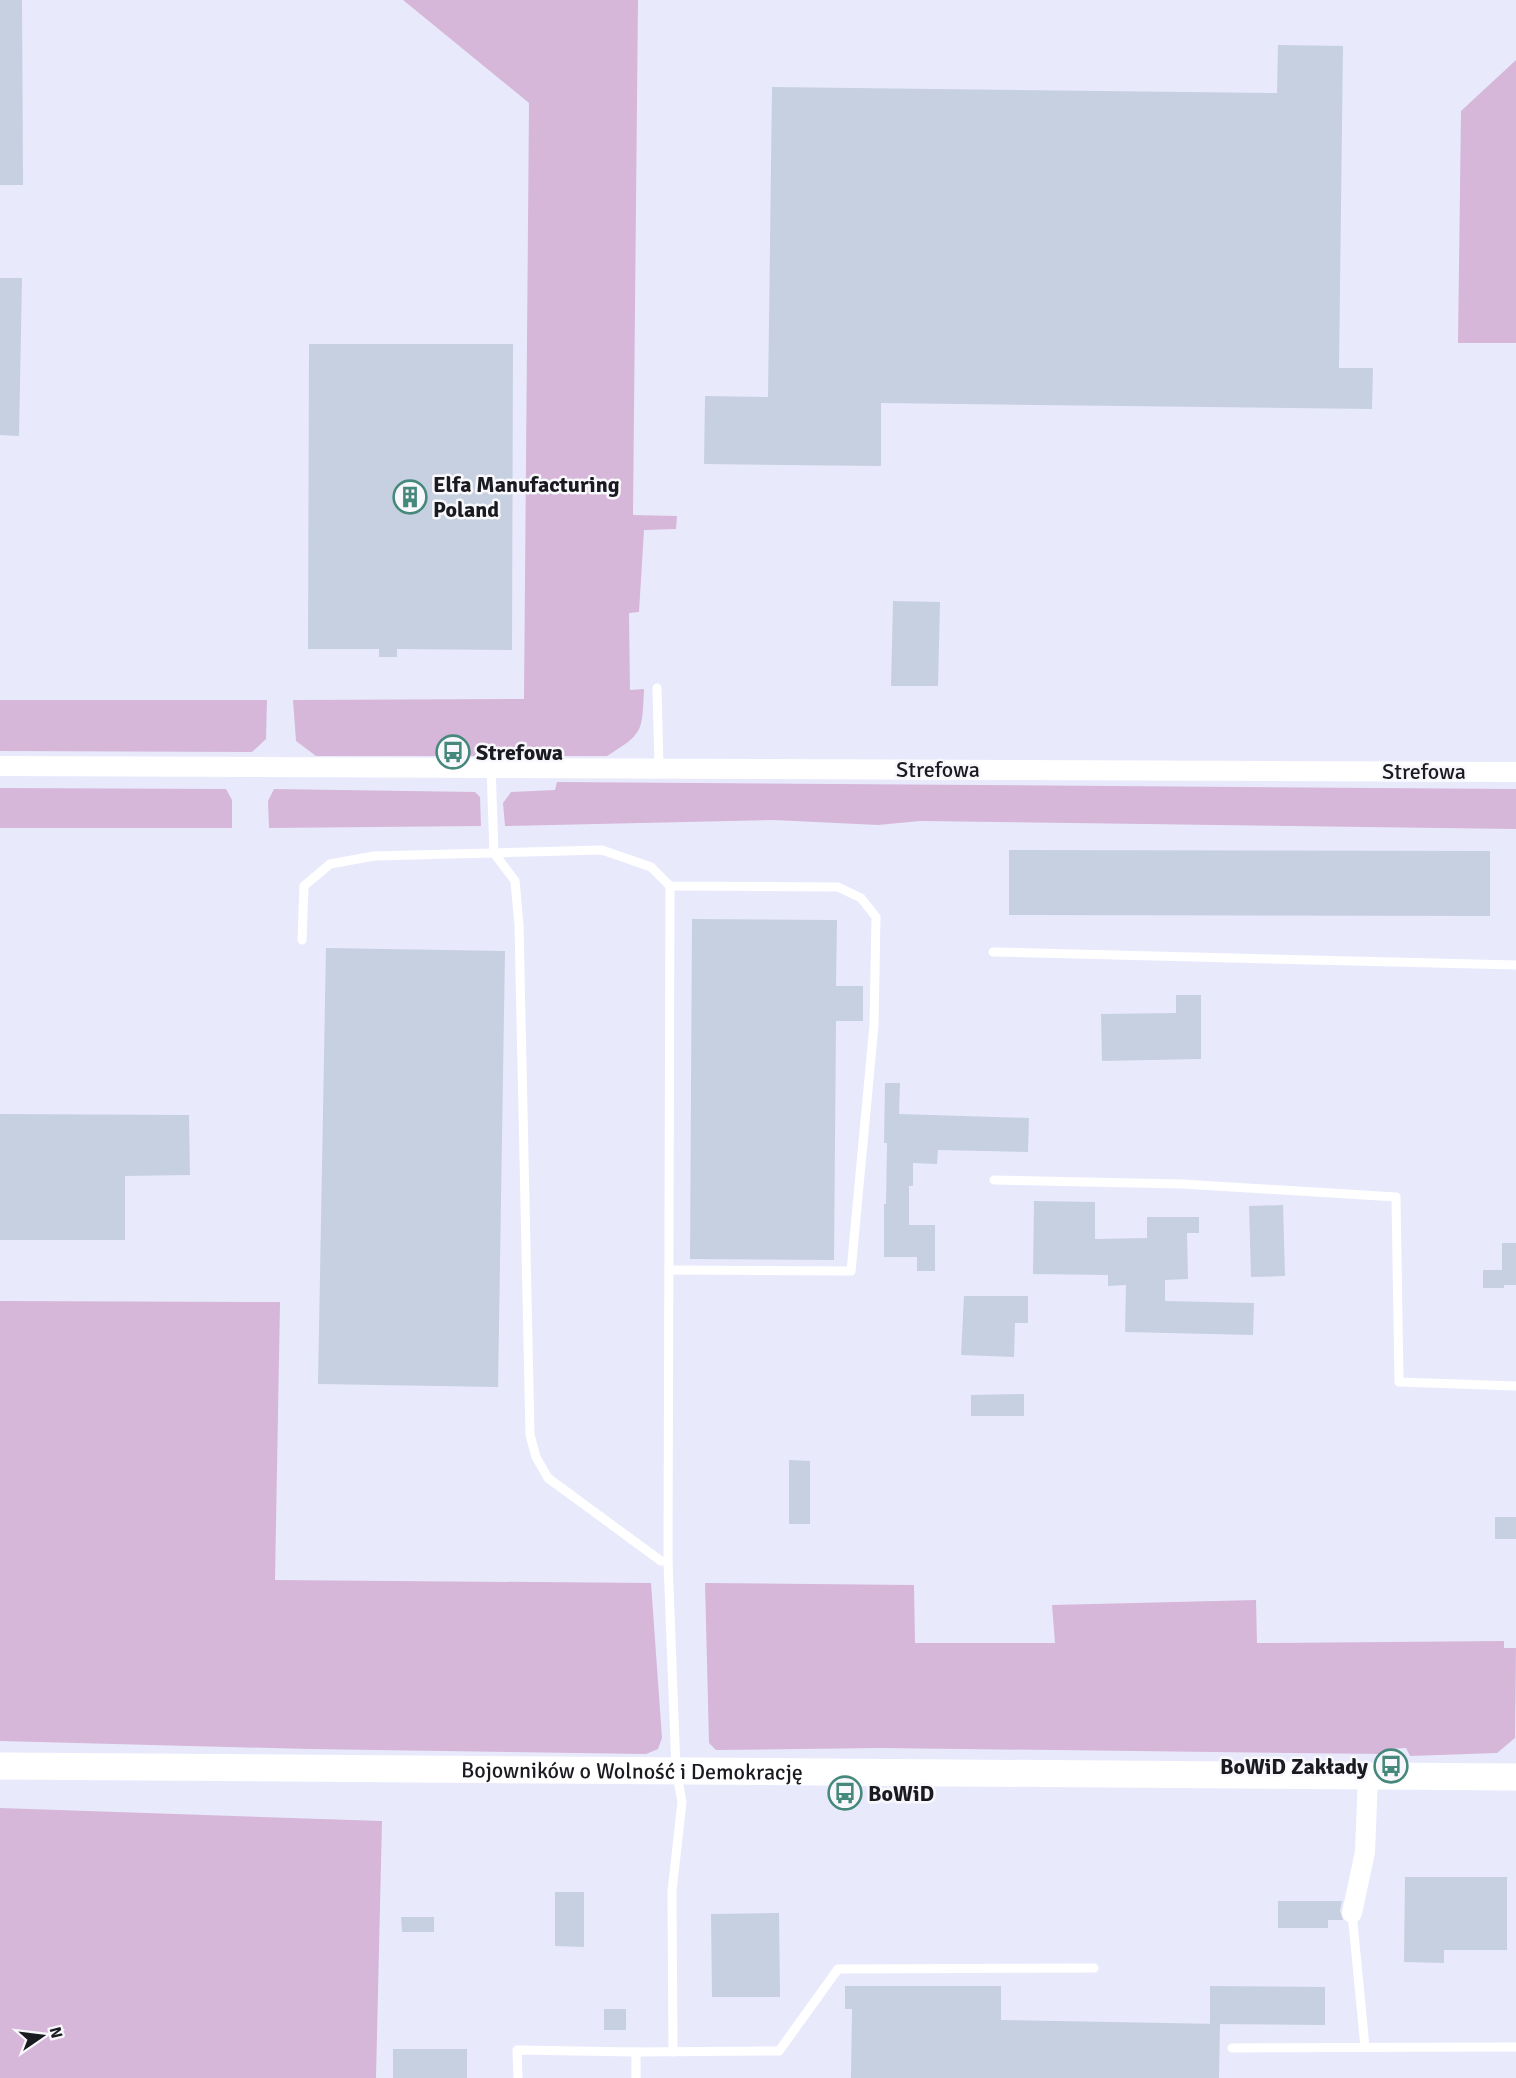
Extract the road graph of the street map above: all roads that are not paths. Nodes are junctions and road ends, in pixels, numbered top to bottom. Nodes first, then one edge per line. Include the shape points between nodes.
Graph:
1 (657, 688) dead end
2 (0, 766) edge
3 (491, 767) junction
4 (659, 767) junction
5 (1516, 772) edge
6 (494, 853) junction
7 (670, 886) junction
8 (302, 940) dead end
9 (993, 952) dead end
10 (1516, 965) edge
11 (994, 1180) dead end
12 (669, 1270) junction
13 (1516, 1386) edge
14 (668, 1561) junction
15 (0, 1766) edge
16 (676, 1770) junction
17 (1368, 1776) junction
18 (1516, 1777) edge
19 (1353, 1913) joint
20 (1094, 1968) dead end
21 (1365, 2047) junction
22 (1516, 2047) edge
23 (1232, 2048) dead end
24 (636, 2052) junction
25 (673, 2052) junction
26 (518, 2078) edge
27 (636, 2078) edge

1 - 4 lane
2 - 3 street, Strefowa
3 - 4 street, Strefowa
3 - 6 lane
4 - 5 street, Strefowa
6 - 7 lane via 602,850 651,867
6 - 8 lane via 374,856 330,864 304,885
6 - 14 lane via 514,881 519,925 530,1435 548,1478 661,1561
7 - 12 lane
7 - 12 lane via 838,887 861,898 876,917 874,1025 850,1271
9 - 10 lane
11 - 13 lane via 1182,1184 1396,1197 1399,1382
12 - 14 lane
14 - 16 lane
15 - 16 main road, Bojowników o Wolność i Demokrację
16 - 17 main road, Bojowników o Wolność i Demokrację
16 - 25 lane via 682,1802 672,1891
17 - 18 main road, Bojowników o Wolność i Demokrację
17 - 19 street via 1365,1852
19 - 21 lane
20 - 25 lane via 838,1969 779,2051
21 - 22 lane
21 - 23 lane
24 - 25 lane
24 - 26 lane via 517,2050
24 - 27 lane

